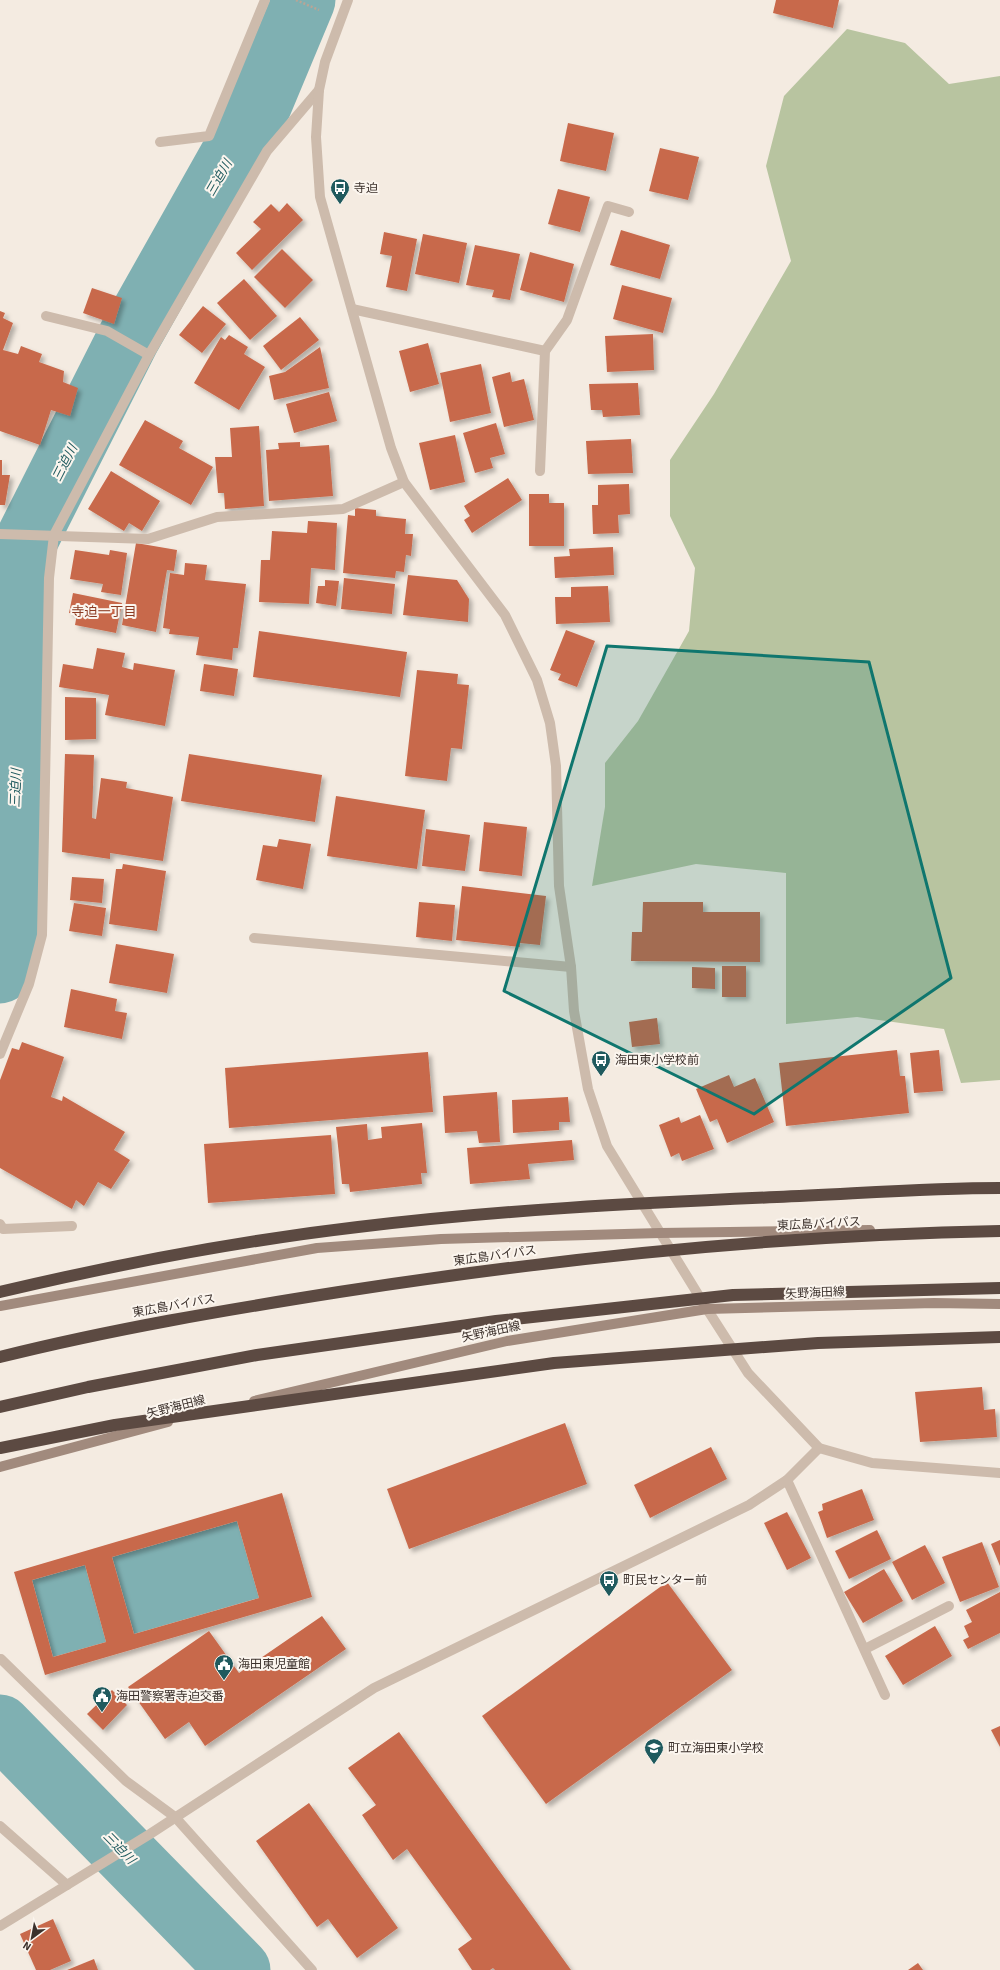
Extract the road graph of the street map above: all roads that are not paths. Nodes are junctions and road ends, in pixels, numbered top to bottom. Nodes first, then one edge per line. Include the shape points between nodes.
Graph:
1 (265, 0) edge
2 (348, 0) edge
3 (319, 90) junction
4 (160, 142) dead end
5 (629, 212) dead end
6 (352, 309) junction
7 (46, 316) dead end
8 (546, 351) junction
9 (149, 355) junction
10 (540, 471) dead end
11 (404, 482) junction
12 (4, 534) edge
13 (54, 536) junction
14 (254, 938) dead end
15 (571, 967) junction
16 (0, 1054) edge
17 (1000, 1188) edge
18 (0, 1224) edge
19 (72, 1226) dead end
20 (1000, 1230) edge
21 (660, 1233) junction
22 (1000, 1288) edge
23 (0, 1292) edge
24 (1000, 1304) edge
25 (0, 1306) edge
26 (707, 1309) junction
27 (1000, 1337) edge
28 (0, 1357) edge
29 (0, 1407) edge
30 (0, 1448) edge
31 (819, 1448) junction
32 (0, 1466) edge
33 (1000, 1473) edge
34 (787, 1480) junction
35 (949, 1606) dead end
36 (865, 1649) junction
37 (0, 1659) edge
38 (885, 1695) dead end
39 (175, 1817) junction
40 (0, 1826) edge
41 (67, 1884) junction
42 (0, 1926) edge
43 (312, 1970) edge

1 - 4 street via 209,136
2 - 3 street via 325,62
3 - 6 street via 316,137 320,197
3 - 9 street via 267,151
5 - 8 street via 608,206 567,320
6 - 8 street
6 - 11 street via 391,448
7 - 9 street via 107,331
8 - 10 street
9 - 13 street
11 - 13 street via 343,509 217,517 148,539
11 - 15 street via 505,615 537,680 550,723 556,766 559,886
12 - 13 street
13 - 16 street via 49,578 42,935 29,984
14 - 15 street
15 - 21 street via 574,1011 588,1089 607,1146
17 - 23 highway via 522,1211 358,1227 221,1247 81,1273
18 - 19 street via 3,1229
20 - 21 main road
20 - 28 highway, 東広島バイパス via 781,1240 646,1251 526,1265 253,1306 77,1338
21 - 25 main road via 441,1239 317,1248
21 - 26 street
22 - 29 highway via 733,1295 496,1321 257,1355 88,1387
24 - 26 main road, 矢野海田線 via 934,1303
26 - 31 street via 748,1373
26 - 32 main road, 矢野海田線 via 507,1341 270,1396
27 - 30 highway via 818,1343 554,1363 115,1425
31 - 33 street via 872,1463
31 - 34 street
34 - 36 street
34 - 39 street via 749,1504 374,1688
35 - 36 street
36 - 38 street
37 - 39 street via 126,1781
39 - 41 street
39 - 43 street
40 - 41 street
41 - 42 street

